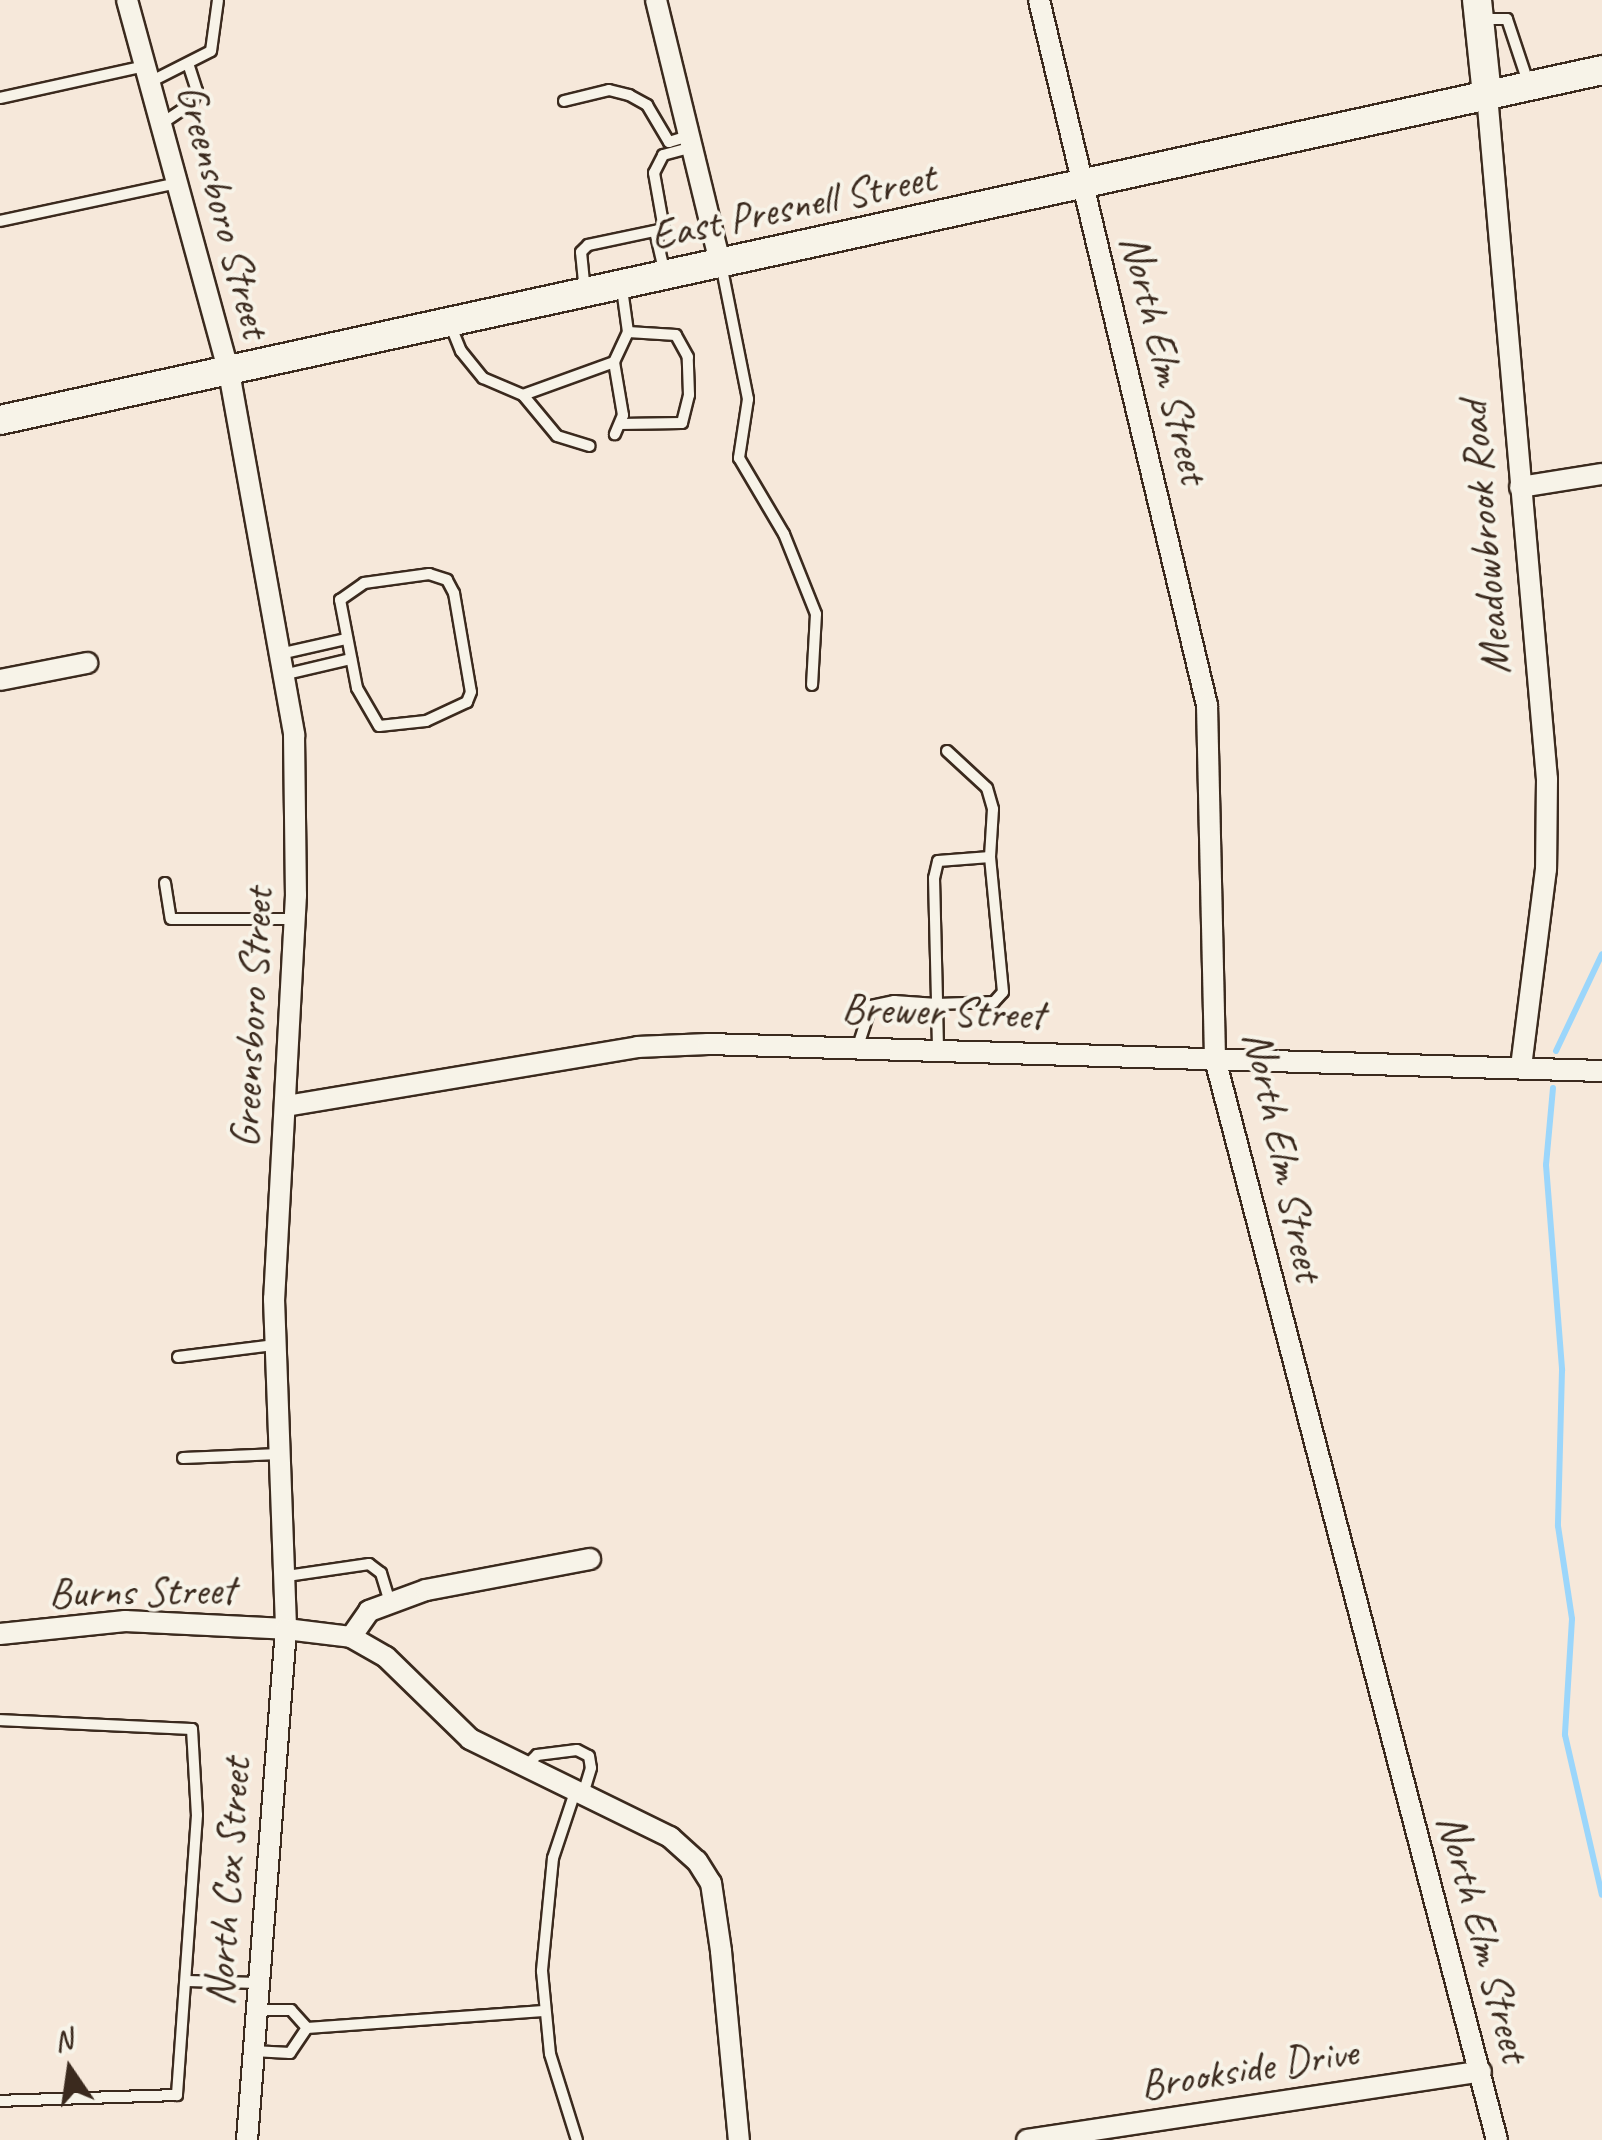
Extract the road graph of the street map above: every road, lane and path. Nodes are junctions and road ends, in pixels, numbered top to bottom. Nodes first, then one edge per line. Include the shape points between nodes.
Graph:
1 (127, 0) edge
2 (218, 0) edge
3 (656, 0) edge
4 (1039, 0) edge
5 (1478, 10) edge
6 (188, 64) junction
7 (1602, 70) edge
8 (147, 75) junction
9 (1529, 86) junction
10 (1487, 95) junction
11 (0, 98) edge
12 (564, 101) dead end
13 (161, 124) junction
14 (690, 141) junction
15 (178, 183) junction
16 (1083, 184) junction
17 (0, 221) edge
18 (654, 231) junction
19 (720, 263) junction
20 (665, 275) junction
21 (621, 285) junction
22 (585, 293) junction
23 (450, 323) junction
24 (628, 327) junction
25 (614, 362) junction
26 (228, 372) junction
27 (523, 395) junction
28 (0, 420) edge
29 (590, 446) dead end
30 (1602, 474) edge
31 (1520, 487) junction
32 (346, 639) junction
33 (350, 660) junction
34 (86, 663) dead end
35 (286, 664) junction
36 (0, 680) edge
37 (812, 685) dead end
38 (947, 752) dead end
39 (990, 857) junction
40 (165, 883) dead end
41 (295, 919) junction
42 (937, 1004) junction
43 (858, 1046) junction
44 (938, 1049) junction
45 (1215, 1059) junction
46 (1521, 1068) junction
47 (1602, 1071) edge
48 (286, 1106) junction
49 (274, 1346) junction
50 (178, 1356) dead end
51 (279, 1454) junction
52 (182, 1458) dead end
53 (590, 1559) dead end
54 (286, 1576) junction
55 (390, 1603) junction
56 (286, 1629) junction
57 (0, 1634) edge
58 (351, 1638) junction
59 (0, 1720) edge
60 (525, 1767) junction
61 (579, 1794) junction
62 (187, 1981) junction
63 (258, 1983) junction
64 (256, 2010) junction
65 (543, 2011) junction
66 (307, 2028) junction
67 (253, 2051) junction
68 (1481, 2071) junction
69 (0, 2101) edge
70 (247, 2140) edge
71 (577, 2140) edge
72 (738, 2140) edge
73 (1028, 2140) edge
74 (1498, 2140) edge

1 - 8 street, Greensboro Street
2 - 6 lane via 210,51
3 - 14 street
4 - 16 street, North Elm Street
5 - 9 lane via 1507,18
5 - 10 main road, Meadowbrook Road
6 - 8 lane
6 - 13 lane via 197,91 178,117
7 - 9 main road, East Presnell Street
8 - 11 lane
8 - 13 street, Greensboro Street
9 - 10 main road, East Presnell Street
10 - 16 main road, East Presnell Street
10 - 31 street, Meadowbrook Road
12 - 14 lane via 610,90 629,95 647,105 669,142
13 - 15 street, Greensboro Street
14 - 18 lane via 663,155 654,173 664,229
14 - 19 street
15 - 17 lane
15 - 26 street, Greensboro Street
16 - 19 main road, East Presnell Street
16 - 45 street, North Elm Street via 1207,705
18 - 20 lane
18 - 22 lane via 588,244 578,259
19 - 20 main road, East Presnell Street
19 - 37 lane via 748,399 739,458 784,534 816,614
20 - 21 main road, East Presnell Street
21 - 22 main road, East Presnell Street
21 - 24 lane
22 - 23 main road, East Presnell Street
23 - 26 main road, East Presnell Street
23 - 27 lane via 472,366 499,388
24 - 25 lane
24 - 25 lane via 676,335 688,357 682,423 617,429
25 - 27 lane
26 - 28 main road, East Presnell Street
26 - 35 street, Greensboro Street
27 - 29 lane via 556,436
30 - 31 street
31 - 46 street, Meadowbrook Road via 1547,780 1546,868
32 - 33 lane
32 - 33 lane via 340,600 347,590 416,575 446,580 471,692 467,702 426,721 379,726 366,712
32 - 35 lane
33 - 35 lane
34 - 36 street
35 - 41 street, Greensboro Street via 298,814
38 - 39 lane via 987,788 993,809
39 - 42 lane via 938,861
39 - 42 lane via 1003,992 994,1002
40 - 41 lane via 171,919
41 - 48 street, Greensboro Street
42 - 43 lane via 894,1000 871,1006
42 - 44 lane
43 - 44 street, Brewer Street
43 - 48 street, Brewer Street via 637,1047
44 - 45 street, Brewer Street
45 - 46 street, Brewer Street
45 - 68 street, North Elm Street
46 - 47 street, Brewer Street
48 - 49 street, Greensboro Street
49 - 50 lane
49 - 51 street, Greensboro Street
51 - 52 lane
51 - 54 street, Greensboro Street
53 - 55 street
54 - 55 lane via 369,1564 381,1573
54 - 56 street, Greensboro Street
55 - 58 street via 368,1611
56 - 57 street, Burns Street via 125,1622
56 - 58 street
56 - 63 street, North Cox Street
58 - 60 street via 386,1657 470,1740
59 - 62 lane via 192,1729 197,1815
60 - 61 street
60 - 61 lane via 537,1755 577,1750 589,1756
61 - 65 lane via 548,1891
61 - 72 street via 653,1831 697,1861 710,1883
62 - 63 lane
62 - 69 lane via 178,2095
63 - 64 street, North Cox Street
64 - 66 lane via 291,2010
64 - 67 street, North Cox Street
65 - 66 lane
65 - 71 lane
66 - 67 lane via 290,2053
67 - 70 street, North Cox Street
68 - 73 street, Brookside Drive
68 - 74 street, North Elm Street

